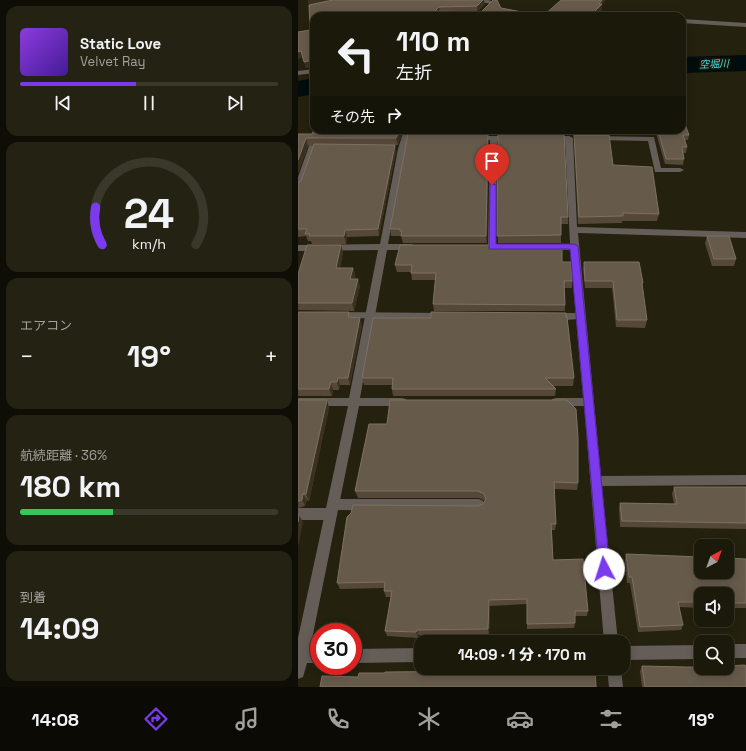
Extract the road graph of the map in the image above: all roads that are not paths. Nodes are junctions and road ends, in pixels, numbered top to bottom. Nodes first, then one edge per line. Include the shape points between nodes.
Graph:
1 (472, 0) edge
2 (493, 1) edge
3 (487, 6) edge
4 (686, 20) edge
5 (746, 25) edge
6 (310, 72) edge
7 (298, 73) edge
8 (409, 135) edge
9 (469, 138) edge
10 (493, 138) junction
11 (516, 138) edge
12 (546, 138) edge
13 (591, 138) edge
14 (335, 148) edge
15 (680, 170) dead end
16 (298, 188) edge
17 (573, 230) junction
18 (746, 235) edge
19 (574, 246) junction
20 (422, 247) edge
21 (492, 247) edge
22 (537, 247) edge
23 (298, 248) edge
24 (383, 248) junction
25 (330, 316) edge
26 (370, 316) junction
27 (456, 316) edge
28 (541, 316) edge
29 (580, 316) junction
30 (298, 402) edge
31 (354, 402) junction
32 (416, 402) edge
33 (542, 402) edge
34 (588, 402) junction
35 (746, 480) edge
36 (596, 481) junction
37 (479, 505) edge
38 (332, 509) junction
39 (298, 514) edge
40 (610, 635) edge
41 (734, 651) edge
42 (746, 651) edge
43 (630, 652) edge
44 (694, 652) edge
45 (414, 655) edge
46 (300, 656) edge
47 (362, 656) edge
48 (298, 672) edge
49 (615, 675) edge
50 (616, 687) edge

1 - 2 street
2 - 3 street
4 - 5 street
6 - 7 street
8 - 24 street via 398,148
9 - 10 street
10 - 11 street
10 - 21 street
12 - 17 street via 572,138
13 - 15 street via 651,139 658,170
14 - 16 street via 312,148
17 - 18 street
17 - 19 street
19 - 22 street
19 - 29 street
20 - 24 street
23 - 24 street
24 - 26 street
25 - 26 street
26 - 27 street
26 - 31 street
28 - 29 street
29 - 34 street
30 - 31 street
31 - 32 street
31 - 38 street
33 - 34 street
34 - 36 street
35 - 36 street
36 - 40 street
37 - 38 street
38 - 39 street
38 - 46 street
41 - 42 street
43 - 44 street
45 - 47 street
46 - 48 street
49 - 50 street

